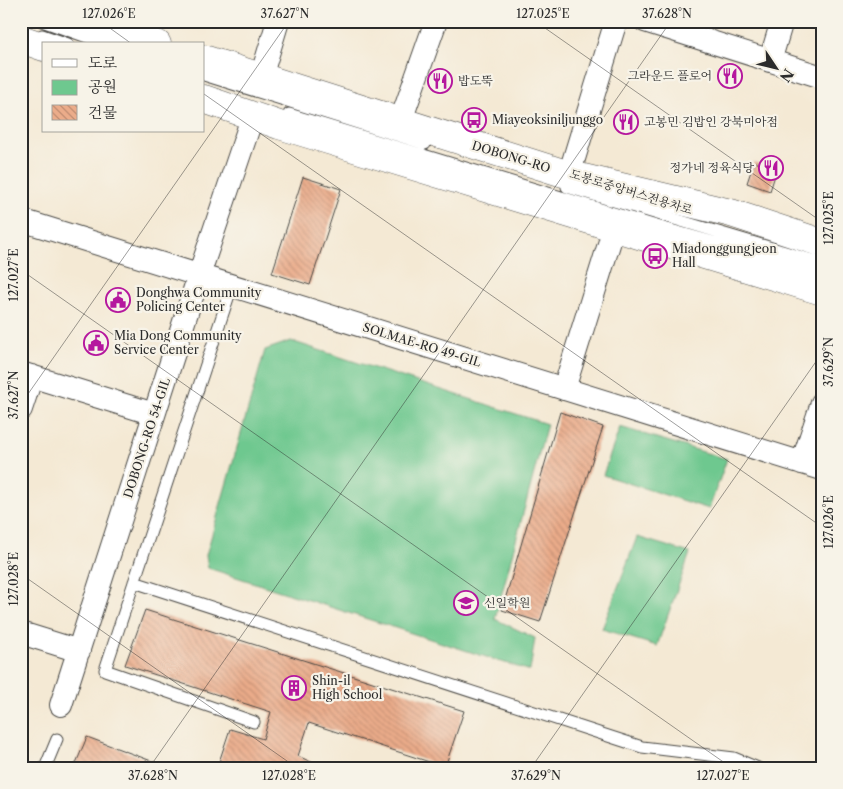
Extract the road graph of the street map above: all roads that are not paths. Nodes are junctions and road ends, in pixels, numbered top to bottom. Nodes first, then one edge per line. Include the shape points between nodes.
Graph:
1 (42, 21) edge
2 (77, 21) edge
3 (86, 21) edge
4 (278, 21) edge
5 (436, 21) edge
6 (616, 21) edge
7 (645, 21) edge
8 (782, 21) edge
9 (21, 27) edge
10 (21, 39) edge
11 (62, 42) edge
12 (101, 42) edge
13 (116, 42) edge
14 (151, 42) edge
15 (42, 46) edge
16 (205, 59) edge
17 (770, 61) junction
18 (205, 65) edge
19 (232, 68) junction
20 (205, 75) edge
21 (261, 77) junction
22 (822, 77) edge
23 (205, 86) edge
24 (205, 99) edge
25 (265, 111) junction
26 (372, 114) junction
27 (400, 123) junction
28 (491, 163) junction
29 (569, 175) junction
30 (535, 178) junction
31 (645, 193) junction
32 (21, 220) edge
33 (614, 228) junction
34 (822, 242) edge
35 (822, 263) edge
36 (822, 273) edge
37 (199, 275) junction
38 (232, 286) junction
39 (822, 291) edge
40 (26, 375) edge
41 (564, 389) junction
42 (822, 403) edge
43 (21, 409) edge
44 (154, 414) junction
45 (812, 466) edge
46 (134, 582) junction
47 (21, 633) edge
48 (79, 651) junction
49 (61, 705) dead end
50 (254, 722) dead end
51 (57, 739) dead end
52 (45, 768) edge
53 (758, 768) edge

1 - 12 lane
2 - 13 lane
3 - 14 main road
4 - 21 street
5 - 27 street
6 - 29 street
7 - 17 street
8 - 17 street
9 - 11 lane
10 - 15 main road
16 - 19 main road, DOBONG-RO
17 - 22 street
18 - 19 lane
19 - 21 main road, DOBONG-RO
20 - 28 lane, 도봉로중앙버스전용차로
21 - 26 main road, DOBONG-RO
23 - 25 lane
24 - 25 main road
25 - 33 main road
25 - 36 lane
25 - 37 street, DOBONG-RO 54-GIL
26 - 27 main road, DOBONG-RO
26 - 28 lane
27 - 29 main road, DOBONG-RO
28 - 30 lane, 도봉로중앙버스전용차로
29 - 31 main road, DOBONG-RO
30 - 31 lane
30 - 35 lane, 도봉로중앙버스전용차로
31 - 34 main road, DOBONG-RO via 731,213
32 - 37 street, SOLMAE-RO 49-GIL
33 - 39 main road
33 - 41 street
37 - 38 street, SOLMAE-RO 49-GIL
37 - 44 street, DOBONG-RO 54-GIL
38 - 41 street, SOLMAE-RO 49-GIL
38 - 46 lane
40 - 43 street
40 - 44 street
41 - 45 street, SOLMAE-RO 49-GIL
42 - 45 street
44 - 48 street, DOBONG-RO 54-GIL
46 - 50 lane via 104,670
46 - 53 lane via 642,747 734,758
47 - 48 street
48 - 49 street, DOBONG-RO 54-GIL
51 - 52 lane

